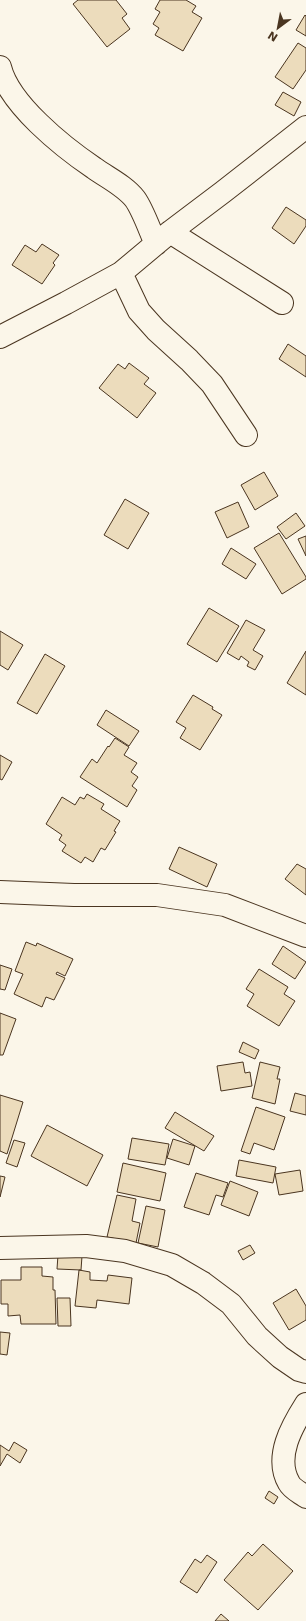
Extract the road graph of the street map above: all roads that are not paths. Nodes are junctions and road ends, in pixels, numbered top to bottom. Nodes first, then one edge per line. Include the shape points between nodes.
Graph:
1 (0, 67) edge
2 (306, 127) edge
3 (163, 238) junction
4 (121, 273) junction
5 (282, 303) dead end
6 (0, 336) edge
7 (246, 435) dead end
8 (0, 892) edge
9 (306, 936) edge
10 (0, 1248) edge
11 (306, 1372) edge
12 (306, 1404) edge
13 (306, 1497) edge

1 - 3 street via 2,76 17,99 59,142 119,184 135,200
2 - 3 street
3 - 4 street
3 - 5 street
4 - 6 street
4 - 7 street via 139,311 212,384
8 - 9 street via 157,895 225,905
10 - 11 street via 86,1246 125,1251 172,1265 203,1283 231,1304 257,1336 280,1357
12 - 13 street via 292,1427 283,1465 290,1484

